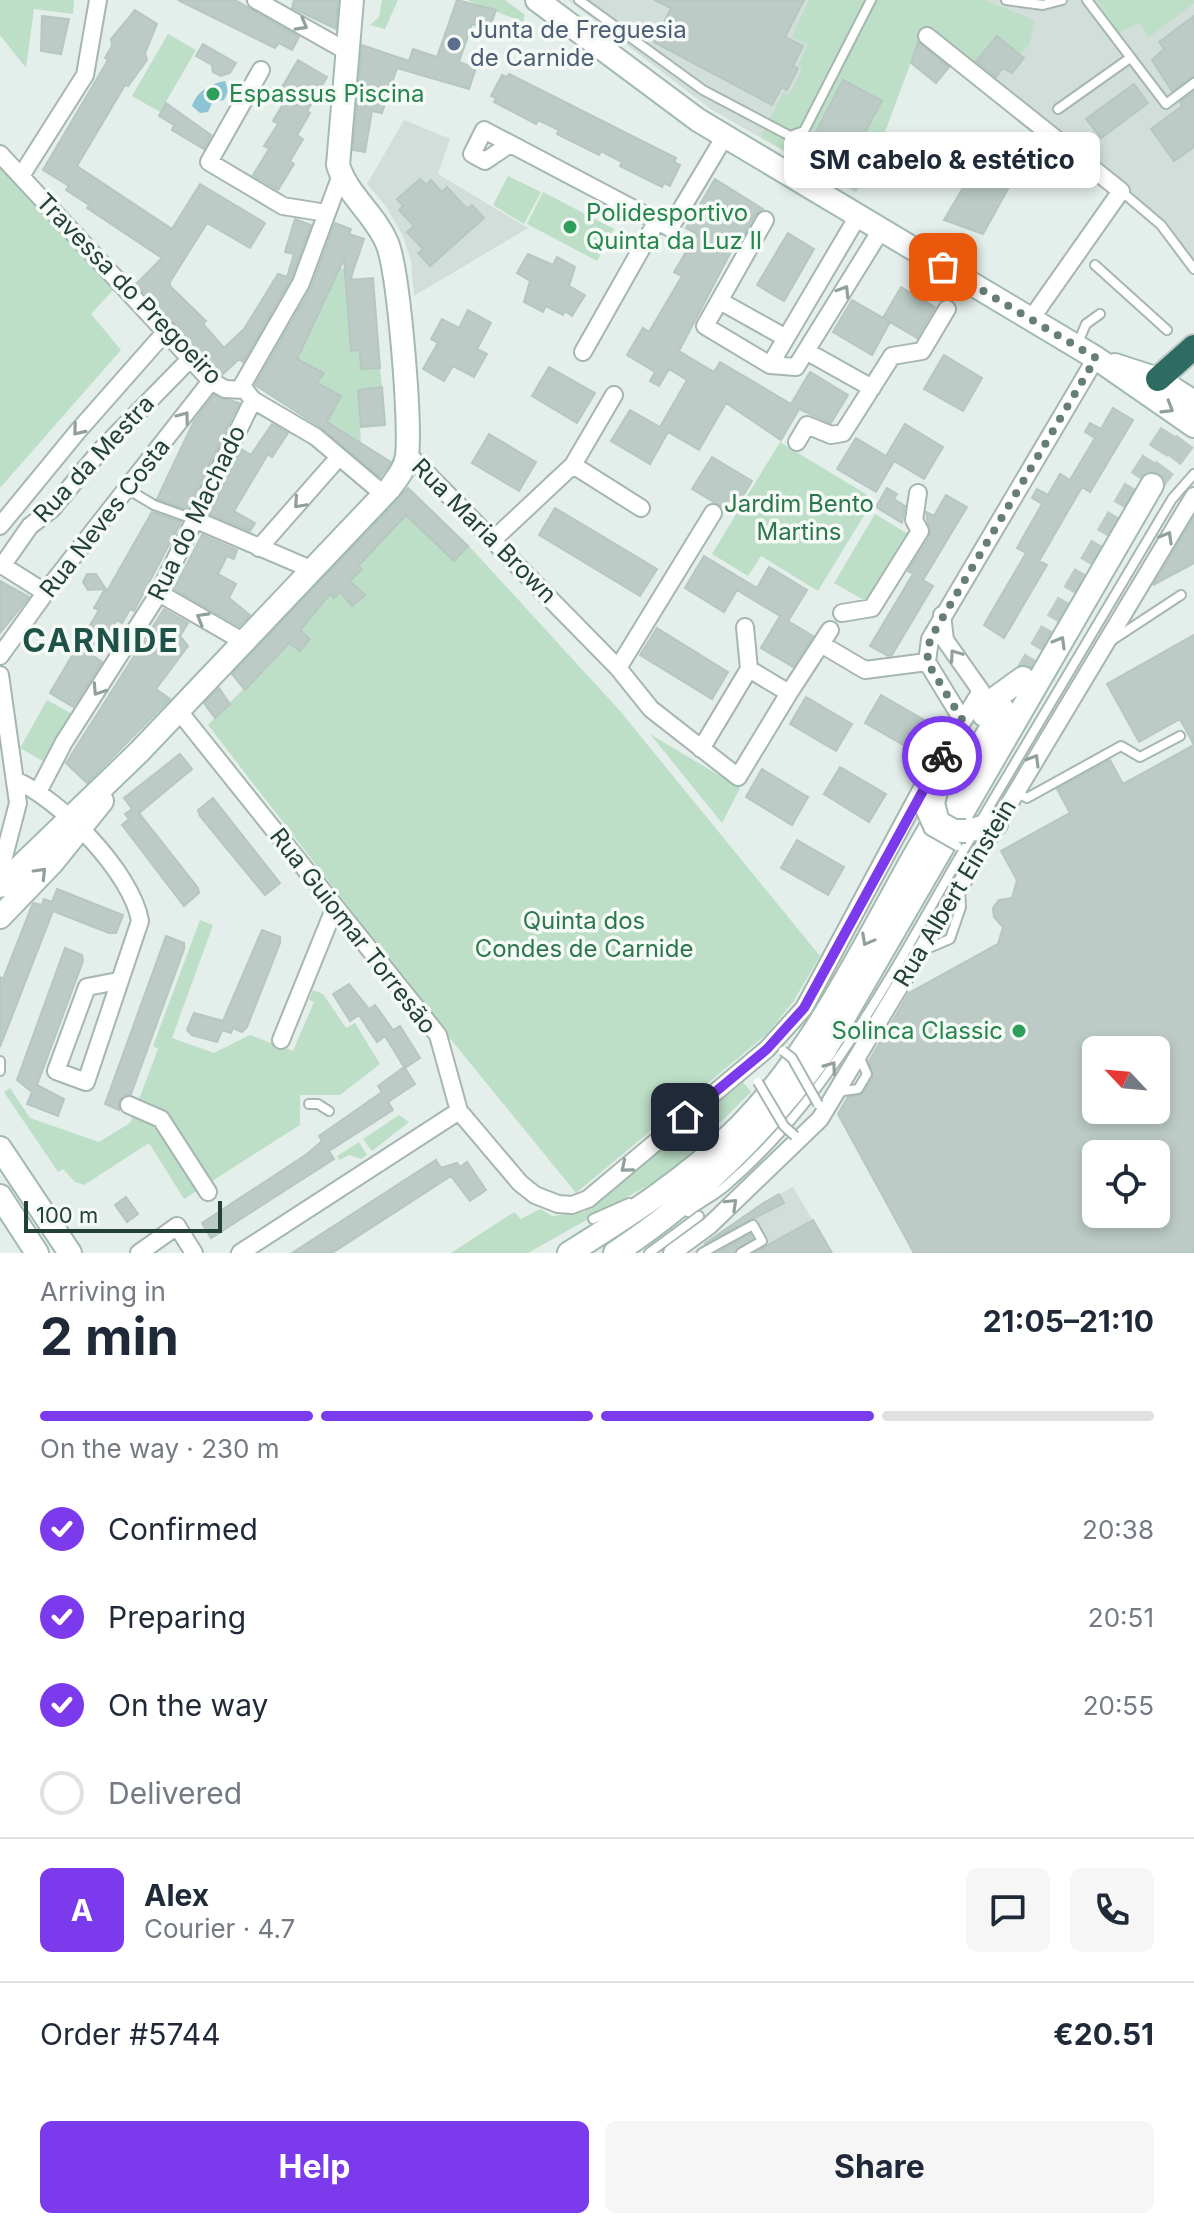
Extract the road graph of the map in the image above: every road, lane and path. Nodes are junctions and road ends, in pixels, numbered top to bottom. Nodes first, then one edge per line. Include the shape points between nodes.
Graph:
1 (98, 0) edge
2 (256, 0) edge
3 (352, 0) edge
4 (537, 0) edge
5 (579, 0) edge
6 (871, 0) edge
7 (1006, 0) edge
8 (1062, 0) edge
9 (1087, 0) edge
10 (1040, 3) edge
11 (927, 36) dead end
12 (348, 52) junction
13 (1130, 58) junction
14 (261, 70) dead end
15 (1194, 83) edge
16 (1058, 109) dead end
17 (725, 136) junction
18 (510, 144) dead end
19 (0, 154) edge
20 (341, 175) junction
21 (21, 176) junction
22 (1121, 191) junction
23 (326, 213) junction
24 (858, 216) junction
25 (765, 220) dead end
26 (657, 221) junction
27 (881, 230) junction
28 (1095, 265) dead end
29 (1194, 269) edge
30 (720, 301) junction
31 (947, 309) dead end
32 (1100, 314) dead end
33 (1031, 319) junction
34 (167, 330) junction
35 (1167, 330) dead end
36 (786, 338) junction
37 (1194, 347) edge
38 (806, 351) junction
39 (583, 352) dead end
40 (1086, 352) junction
41 (192, 357) junction
42 (770, 365) junction
43 (1158, 379) junction
44 (872, 388) junction
45 (235, 390) junction
46 (614, 395) dead end
47 (1194, 402) edge
48 (1194, 426) edge
49 (797, 442) dead end
50 (407, 453) junction
51 (339, 457) junction
52 (573, 465) junction
53 (1194, 474) edge
54 (1152, 485) tunnel mouth
55 (375, 487) dead end
56 (129, 490) junction
57 (918, 493) dead end
58 (1194, 496) edge
59 (641, 508) dead end
60 (13, 510) junction
61 (713, 513) dead end
62 (196, 520) junction
63 (0, 526) edge
64 (30, 526) junction
65 (494, 539) junction
66 (259, 548) junction
67 (1, 565) edge
68 (313, 570) junction
69 (46, 593) junction
70 (159, 593) junction
71 (853, 594) dead end
72 (1181, 595) dead end
73 (942, 615) junction
74 (745, 627) dead end
75 (832, 627) junction
76 (246, 643) junction
77 (1104, 646) junction
78 (0, 656) edge
79 (927, 662) junction
80 (618, 668) junction
81 (749, 669) junction
82 (0, 677) edge
83 (789, 693) junction
84 (178, 710) junction
85 (963, 721) junction
86 (1180, 736) dead end
87 (701, 749) junction
88 (15, 780) junction
89 (39, 790) junction
90 (1015, 791) junction
91 (925, 796) junction
92 (76, 822) junction
93 (974, 837) junction
94 (0, 872) edge
95 (0, 886) edge
96 (335, 907) junction
97 (0, 917) edge
98 (118, 981) junction
99 (281, 1040) dead end
100 (770, 1052) junction
101 (0, 1061) edge
102 (0, 1071) edge
103 (309, 1104) dead end
104 (129, 1105) dead end
105 (329, 1111) dead end
106 (459, 1111) junction
107 (819, 1112) junction
108 (797, 1138) junction
109 (0, 1148) edge
110 (698, 1163) junction
111 (208, 1192) dead end
112 (0, 1196) edge
113 (699, 1216) dead end
114 (593, 1219) dead end
115 (37, 1253) edge
116 (70, 1253) edge
117 (139, 1253) edge
118 (194, 1253) edge
119 (240, 1253) edge
120 (569, 1253) edge
121 (615, 1253) edge
122 (633, 1253) edge
123 (649, 1253) edge
124 (672, 1253) edge
125 (702, 1253) edge
126 (741, 1253) edge

1 - 21 street via 85,75
2 -> 12 street
3 - 12 main road
4 - 17 main road
5 - 6 lane via 703,90 790,136 804,131
7 - 10 lane
8 - 10 lane
9 - 13 lane
11 - 22 street
12 - 20 main road via 337,146
13 - 15 lane via 1166,104
13 - 16 lane
14 - 23 street via 209,162 283,206
17 - 24 main road
17 - 26 street via 670,228
18 - 26 street
19 - 21 street, Travessa do Pregoeiro
20 - 23 street
20 - 50 main road, Rua Maria Brown via 381,231 392,261
21 - 34 street, Travessa do Pregoeiro
22 - 29 lane via 1161,225
22 - 33 street
23 - 45 street via 301,283
24 - 27 main road
24 - 36 street
25 - 30 street
26 - 39 street
27 - 33 main road
38 -> 27 street
28 - 35 lane
30 - 36 street
30 - 42 street via 705,326 708,331
31 - 44 street via 922,351 892,356
32 - 40 lane via 1086,324
33 - 40 main road
34 - 41 street, Travessa do Pregoeiro
34 -> 60 street
36 - 42 street
37 - 43 highway
38 - 42 street via 796,367
38 - 44 street
40 - 43 main road
40 -> 48 main road
40 - 73 street
41 - 45 street, Travessa do Pregoeiro
41 - 64 street, Rua da Mestra via 52,509
43 - 47 main road
44 - 49 street via 843,433 831,435 807,425
45 - 51 street via 316,437
56 -> 45 street, Rua Neves Costa
45 - 62 street, Rua do Machado
46 - 52 street
50 - 65 street, Rua Maria Brown
50 - 68 main road via 390,488
51 - 55 street
51 -> 66 street
52 - 59 street
52 - 65 street
53 - 93 lane via 1172,499
121 -> 54 main road via 673,1213 733,1160 825,1050
56 - 62 lane
56 - 69 street, Rua Neves Costa
57 - 75 street via 914,520 920,531 872,608
77 -> 58 street, Rua Albert Einstein
60 - 63 street
60 - 64 street
61 - 80 street
62 - 66 street
62 - 70 street, Rua do Machado
64 - 67 street, Rua da Mestra
65 - 80 street, Rua Maria Brown
66 - 68 street
67 - 69 street
68 - 76 main road
69 - 78 street, Rua Neves Costa
76 -> 70 street
70 -> 89 street, Rua do Machado
71 - 75 street
72 - 77 lane
73 - 79 street via 930,639
85 -> 73 street via 981,691 945,640
74 - 81 street
75 - 79 street via 865,670
75 - 83 street
76 - 84 main road
90 -> 77 street, Rua Albert Einstein
79 - 85 street
80 - 87 street, Rua Maria Brown via 651,709
81 - 83 street
81 - 87 street
82 - 88 street
83 - 87 street, Rua Maria Brown via 738,777
84 - 92 main road
84 - 96 street, Rua Guiomar Torresão
85 - 91 street
86 - 90 lane via 1140,757 1121,746 1027,798
88 - 89 street
88 - 94 street via 18,803
89 - 92 street
90 - 93 street, Rua Albert Einstein
91 - 93 main road, bridge via 933,803 938,822
91 - 100 street via 819,983
91 -> 110 main road via 994,699 1023,678 806,1044 739,1126
92 - 95 main road
97 -> 92 main road
92 - 98 street via 137,899 140,921
93 - 107 street, Rua Albert Einstein via 960,885
122 -> 93 lane via 727,1186 798,1109 856,1030
96 - 99 street
96 - 106 street, Rua Guiomar Torresão via 438,1035
98 - 98 street via 87,987 56,1071 86,1082 117,998
100 -> 106 street via 588,1199 572,1205 550,1202 520,1183
100 - 107 lane, bridge via 792,1058
100 - 108 lane, bridge via 755,1073 784,1126
101 - 102 lane
103 - 105 lane
104 - 111 street via 161,1119
106 - 119 street
107 - 108 street, Rua Albert Einstein
124 -> 108 street, Rua Albert Einstein via 709,1226
109 - 116 main road
110 - 114 lane via 645,1196
110 - 120 main road via 661,1195
112 - 115 main road
113 - 123 lane
117 - 118 street via 177,1226
125 - 126 lane via 753,1225 764,1244

